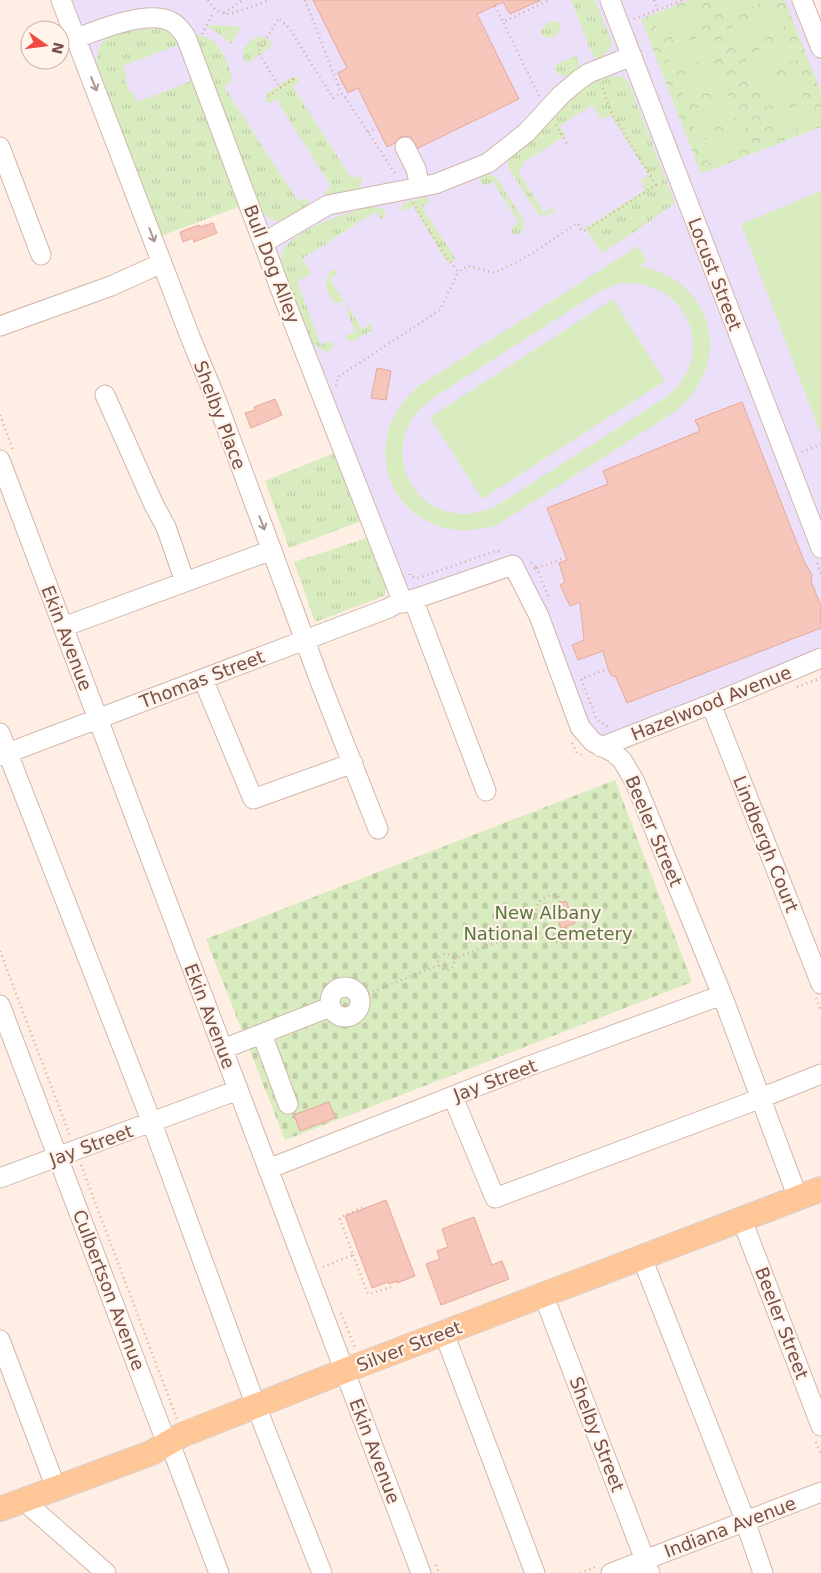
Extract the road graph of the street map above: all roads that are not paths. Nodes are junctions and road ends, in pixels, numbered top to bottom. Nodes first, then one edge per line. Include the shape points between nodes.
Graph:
1 (61, 0) edge
2 (610, 0) edge
3 (802, 0) edge
4 (75, 38) junction
5 (821, 48) edge
6 (632, 56) junction
7 (0, 147) edge
8 (405, 147) dead end
9 (420, 187) junction
10 (264, 243) junction
11 (41, 255) dead end
12 (162, 263) junction
13 (0, 326) edge
14 (105, 395) dead end
15 (0, 460) edge
16 (820, 544) edge
17 (272, 550) junction
18 (186, 582) junction
19 (408, 601) junction
20 (63, 627) junction
21 (305, 640) junction
22 (821, 658) edge
23 (203, 679) junction
24 (711, 704) junction
25 (98, 719) junction
26 (0, 733) edge
27 (601, 747) junction
28 (4, 754) edge
29 (353, 763) junction
30 (486, 791) dead end
31 (378, 830) dead end
32 (821, 984) edge
33 (722, 995) junction
34 (359, 996) road end
35 (0, 1005) edge
36 (262, 1034) junction
37 (223, 1049) junction
38 (821, 1074) edge
39 (238, 1090) junction
40 (453, 1097) junction
41 (761, 1098) junction
42 (288, 1104) dead end
43 (152, 1122) junction
44 (58, 1158) junction
45 (268, 1169) junction
46 (0, 1178) edge
47 (821, 1189) edge
48 (798, 1198) junction
49 (742, 1220) junction
50 (642, 1258) junction
51 (544, 1294) junction
52 (444, 1333) junction
53 (0, 1340) edge
54 (344, 1371) junction
55 (256, 1406) junction
56 (821, 1426) edge
57 (169, 1443) junction
58 (56, 1488) junction
59 (821, 1492) edge
60 (23, 1500) junction
61 (0, 1509) edge
62 (746, 1521) junction
63 (647, 1567) edge
64 (106, 1573) edge
65 (219, 1573) edge
66 (322, 1573) edge
67 (421, 1573) edge
68 (534, 1573) edge
69 (611, 1573) edge
70 (763, 1573) edge

1 - 4 street, Shelby Place
2 - 6 street, Locust Street
3 - 5 street
4 - 10 street, Bull Dog Alley via 102,28 148,18 170,21 180,28
4 -> 12 street, Shelby Place
6 - 9 street via 585,75 561,95 526,133 492,161
6 - 16 street, Locust Street
7 - 11 street
8 - 9 street via 416,169
9 - 10 street via 328,206
10 - 19 street, Bull Dog Alley
12 - 13 street via 111,286
12 -> 17 street, Shelby Place
14 - 18 street via 166,527
15 - 20 street, Ekin Avenue
17 - 18 street
17 - 21 street, Shelby Place
18 - 20 street
19 - 21 street, Thomas Street
19 - 27 street, Beeler Street via 513,565 539,616 580,726
19 - 30 street, Bull Dog Alley
20 - 25 street, Ekin Avenue
21 - 23 street, Thomas Street
21 - 29 street, Shelby Place
22 - 24 street, Hazelwood Avenue
23 - 25 street, Thomas Street
23 - 29 street via 252,799
24 - 27 street, Hazelwood Avenue
24 - 32 street, Lindbergh Court
25 - 28 street, Thomas Street
25 - 37 street, Ekin Avenue
26 - 28 street
27 - 33 street, Beeler Street via 622,760 635,782
28 - 43 street
29 - 31 street, Shelby Place
33 - 40 street, Jay Street
33 - 41 street, Beeler Street
34 - 36 street via 349,987 339,988 330,997 330,1007
35 - 44 street, Culbertson Avenue
36 - 37 street
36 - 42 street
37 - 39 street, Ekin Avenue
38 - 41 street
39 - 43 street, Jay Street
39 - 45 street, Ekin Avenue
40 - 41 street via 495,1198
40 - 45 street, Jay Street
41 - 48 street, Beeler Street
43 - 44 street, Jay Street
43 - 55 street
44 - 46 street, Jay Street
44 - 57 street, Culbertson Avenue
45 - 54 street, Ekin Avenue
47 - 48 main road, Silver Street
48 - 49 main road, Silver Street
49 - 50 main road, Silver Street
49 - 56 street, Beeler Street
50 - 51 main road, Silver Street
50 - 62 street
51 - 52 main road, Silver Street
51 - 63 street, Shelby Street
52 - 54 main road, Silver Street
52 - 68 street
53 - 58 street
54 - 55 main road, Silver Street
54 - 67 street, Ekin Avenue
55 - 57 main road, Silver Street
55 - 66 street
57 - 58 main road, Silver Street via 151,1453
57 - 65 street, Culbertson Avenue
58 - 60 main road, Silver Street
59 - 62 street, Indiana Avenue
60 - 61 main road, Silver Street
60 - 64 street
62 - 63 street, Indiana Avenue
62 - 70 street
63 - 69 street, Indiana Avenue

